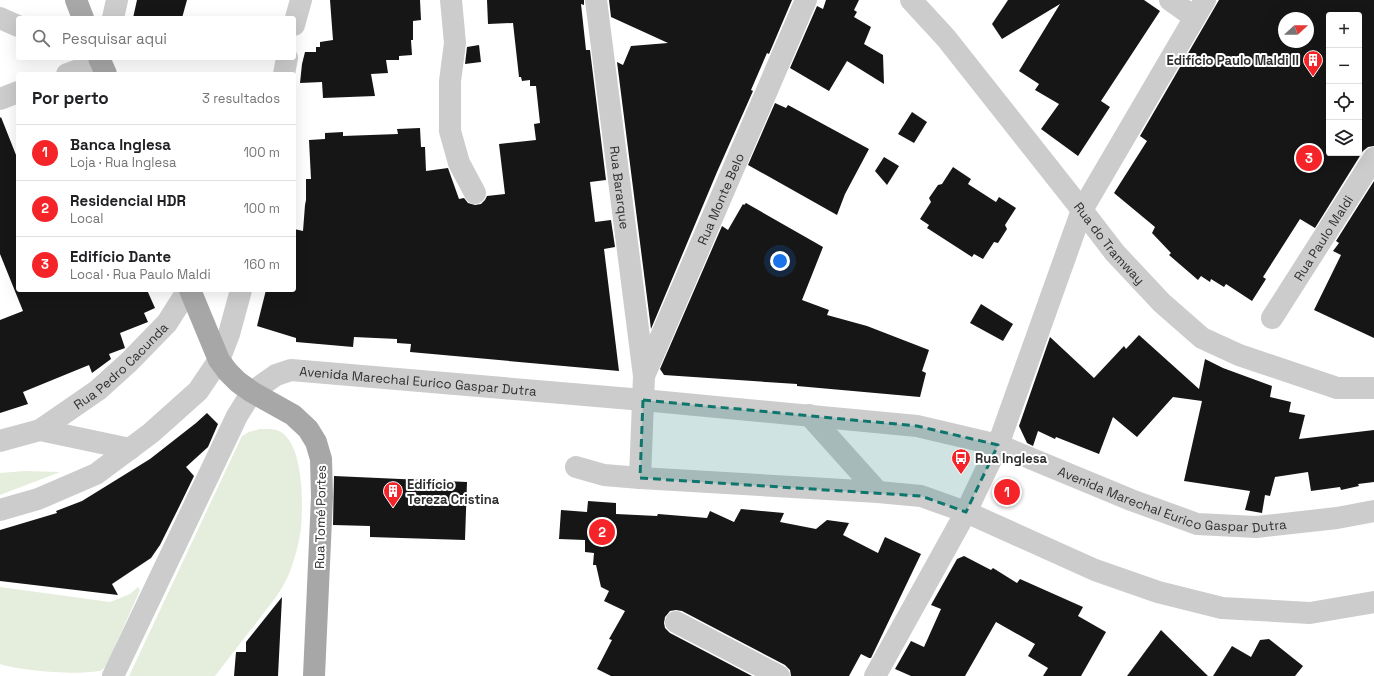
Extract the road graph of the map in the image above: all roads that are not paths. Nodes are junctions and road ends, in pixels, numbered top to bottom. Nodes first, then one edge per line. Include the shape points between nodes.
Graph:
1 (76, 0) edge
2 (117, 0) edge
3 (301, 0) edge
4 (451, 0) edge
5 (596, 0) edge
6 (806, 0) edge
7 (911, 0) edge
8 (1170, 0) edge
9 (1200, 8) edge
10 (82, 16) edge
11 (113, 16) edge
12 (0, 18) edge
13 (296, 18) edge
14 (16, 25) edge
15 (287, 60) edge
16 (100, 62) edge
17 (72, 72) edge
18 (284, 72) edge
19 (16, 93) edge
20 (0, 99) edge
21 (1374, 158) edge
22 (475, 193) dead end
23 (1082, 210) junction
24 (188, 292) edge
25 (190, 292) edge
26 (240, 292) edge
27 (1272, 318) dead end
28 (219, 360) junction
29 (644, 376) junction
30 (1374, 388) edge
31 (252, 392) junction
32 (643, 400) junction
33 (809, 416) junction
34 (40, 430) junction
35 (0, 441) edge
36 (998, 445) junction
37 (130, 449) junction
38 (576, 467) dead end
39 (640, 478) junction
40 (878, 492) junction
41 (0, 510) edge
42 (1374, 511) edge
43 (966, 512) junction
44 (1374, 602) edge
45 (676, 622) dead end
46 (113, 676) edge
47 (314, 676) edge
48 (779, 676) edge
49 (875, 676) edge

1 - 10 main road
2 - 11 street
3 - 13 street
4 - 22 street via 455,43 450,81 450,131 459,163
5 - 29 street, Rua Bararque
6 - 29 street, Rua Monte Belo
7 - 23 street, Rua do Tramway via 946,38
8 - 9 street
9 - 23 street
12 - 14 street
15 - 18 street
16 - 17 street
19 - 20 street
21 - 27 street, Rua Paulo Maldi
23 - 30 street, Rua do Tramway via 1114,253 1202,338 1239,355 1337,388
23 - 36 street
24 - 34 street, Rua Pedro Cacunda via 168,323 129,362 98,390
25 - 28 main road, Rua Tomé Portes
26 - 28 street
28 - 31 main road, Rua Tomé Portes via 238,382
28 - 37 street via 198,390 152,433
29 - 32 street, Rua Monte Belo
31 - 32 street, Avenida Marechal Eurico Gaspar Dutra via 276,375 291,370
31 - 46 street, Avenida Marechal Eurico Gaspar Dutra via 237,416
31 - 47 main road, Rua Tomé Portes via 293,415 308,429 316,442 321,459 322,497
32 - 33 street, Avenida Marechal Eurico Gaspar Dutra
32 - 39 street
33 - 36 street, Avenida Marechal Eurico Gaspar Dutra via 917,426
33 - 40 street
34 - 35 street, Rua Pedro Cacunda
34 - 37 street, Rua Pedro Cacunda
36 - 42 street, Avenida Marechal Eurico Gaspar Dutra via 1130,500 1196,524 1256,527
36 - 43 street
37 - 41 street via 96,474 38,499
38 - 39 street via 604,475
39 - 40 street
40 - 43 street via 921,496
43 - 44 street via 1095,570 1158,592 1222,608 1310,612
43 - 49 street
45 - 48 street

